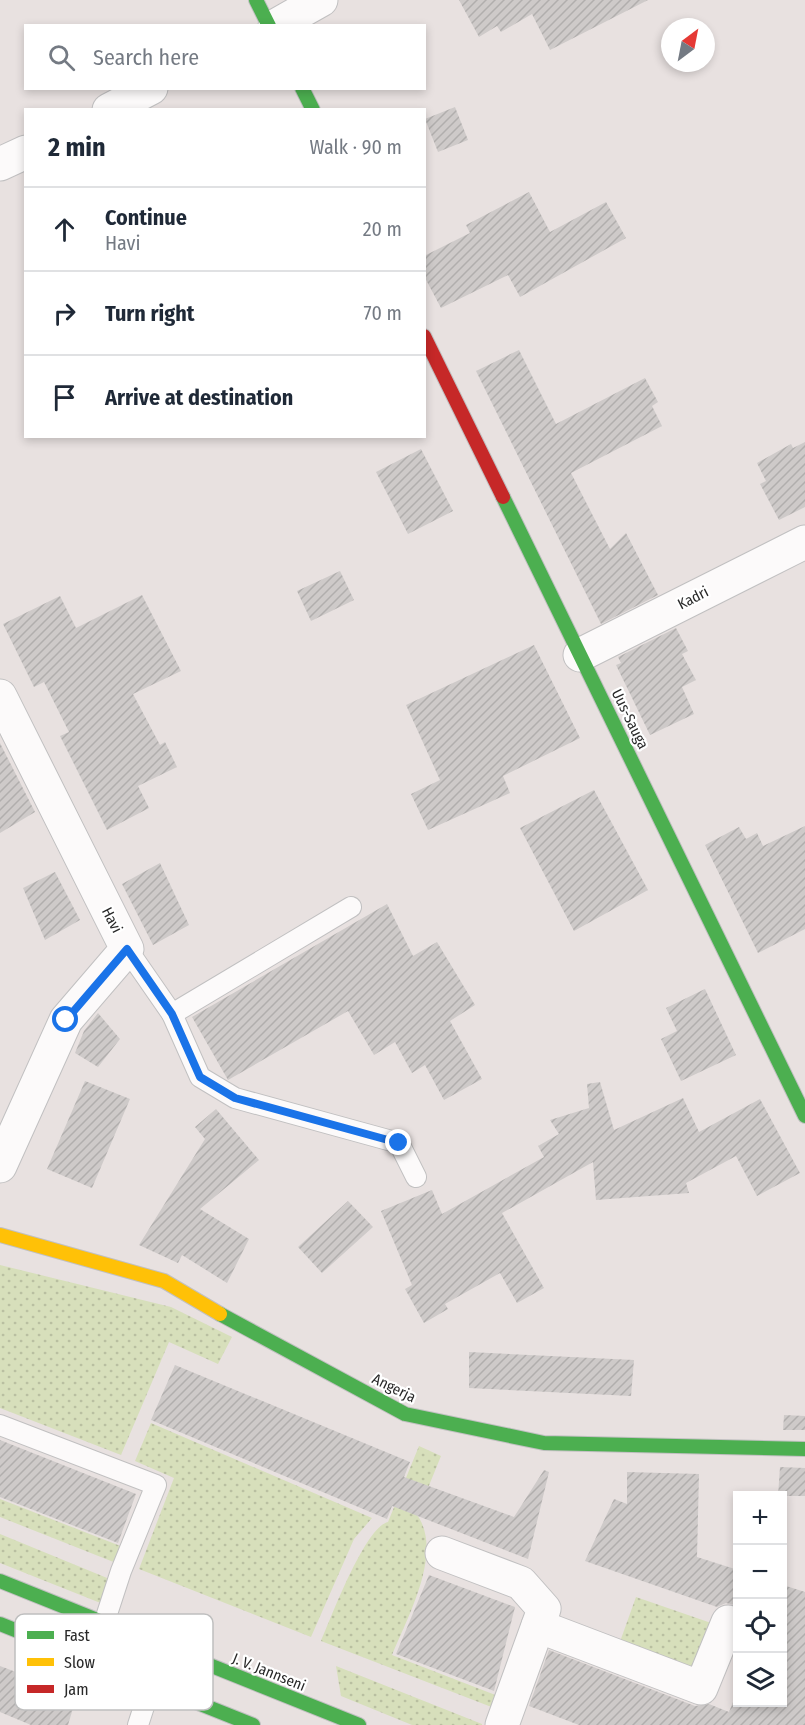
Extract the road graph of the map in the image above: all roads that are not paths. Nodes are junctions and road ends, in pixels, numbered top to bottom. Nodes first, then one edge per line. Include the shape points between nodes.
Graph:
1 (256, 0) edge
2 (321, 0) edge
3 (268, 24) edge
4 (279, 24) edge
5 (147, 90) edge
6 (303, 90) edge
7 (113, 108) edge
8 (312, 108) edge
9 (24, 153) edge
10 (0, 164) edge
11 (426, 340) edge
12 (805, 542) edge
13 (580, 655) junction
14 (0, 696) edge
15 (351, 907) dead end
16 (127, 949) junction
17 (172, 1014) junction
18 (805, 1116) edge
19 (0, 1166) edge
20 (416, 1177) dead end
21 (0, 1234) edge
22 (0, 1425) edge
23 (805, 1449) edge
24 (442, 1553) dead end
25 (0, 1581) edge
26 (80, 1614) edge
27 (107, 1614) edge
28 (728, 1622) dead end
29 (0, 1624) edge
30 (538, 1626) junction
31 (15, 1630) edge
32 (213, 1667) edge
33 (213, 1709) edge
34 (143, 1710) edge
35 (138, 1725) edge
36 (254, 1725) edge
37 (359, 1725) edge
38 (502, 1725) edge

1 - 3 street
2 - 4 street
5 - 7 street
6 - 8 street
9 - 10 street
11 - 13 street, Uus-Sauga
12 - 13 street, Kadri
13 - 18 street, Uus-Sauga
14 - 16 street, Havi
15 - 17 lane
16 - 17 lane
16 - 19 street, Havi via 66,1020
17 - 20 lane via 200,1077 235,1098 399,1143
21 - 23 street, Angerja via 164,1281 405,1414 544,1443
22 - 27 lane via 156,1485
24 - 30 street via 521,1583 544,1609
25 - 26 street, J. V. Jannseni
28 - 30 street via 701,1688
29 - 31 street
30 - 38 street
32 - 37 street, J. V. Jannseni
33 - 36 street
34 - 35 lane

